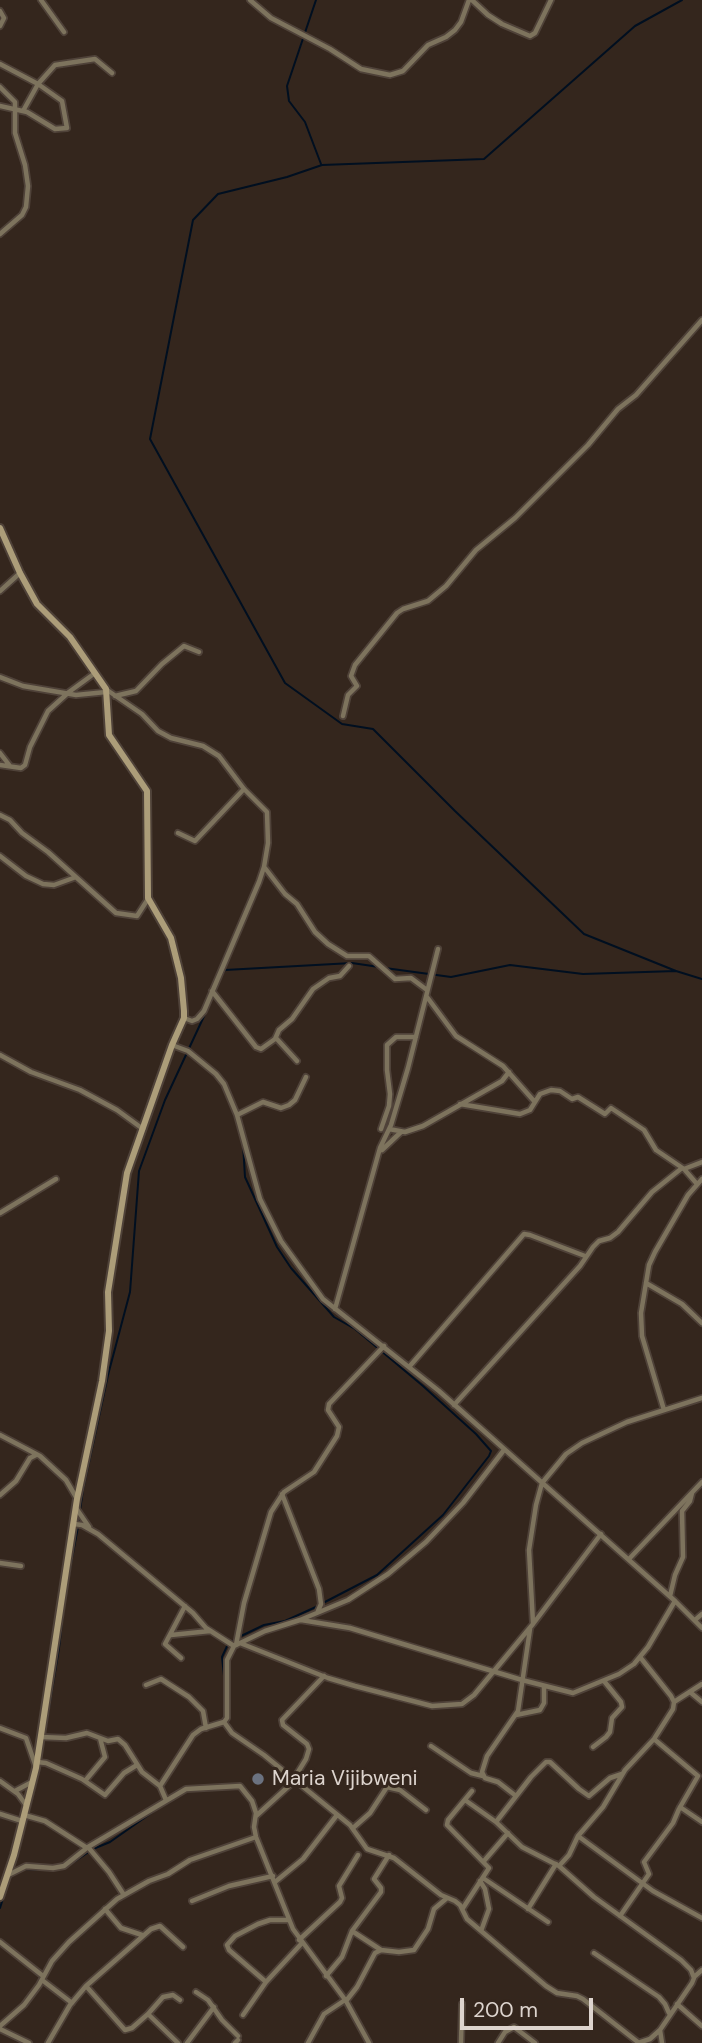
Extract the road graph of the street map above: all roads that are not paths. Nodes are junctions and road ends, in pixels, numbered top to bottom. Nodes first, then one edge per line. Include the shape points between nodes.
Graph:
1 (41, 0) edge
2 (250, 0) edge
3 (471, 0) edge
4 (551, 0) edge
5 (0, 11) edge
6 (0, 26) edge
7 (64, 32) dead end
8 (0, 64) edge
9 (112, 73) dead end
10 (38, 84) junction
11 (0, 87) edge
12 (0, 106) edge
13 (15, 109) junction
14 (23, 111) junction
15 (0, 234) edge
16 (702, 320) edge
17 (0, 528) edge
18 (20, 573) junction
19 (0, 591) edge
20 (199, 652) dead end
21 (96, 672) junction
22 (0, 677) edge
23 (106, 691) junction
24 (69, 692) junction
25 (115, 696) junction
26 (343, 716) dead end
27 (0, 753) edge
28 (0, 765) edge
29 (10, 767) junction
30 (244, 789) junction
31 (0, 815) edge
32 (178, 833) dead end
33 (0, 856) edge
34 (264, 867) junction
35 (76, 877) junction
36 (148, 898) junction
37 (438, 949) dead end
38 (349, 966) dead end
39 (212, 991) junction
40 (427, 993) junction
41 (184, 1018) junction
42 (416, 1037) junction
43 (276, 1038) junction
44 (172, 1045) junction
45 (0, 1055) edge
46 (297, 1061) dead end
47 (509, 1072) junction
48 (306, 1077) dead end
49 (534, 1101) junction
50 (460, 1104) junction
51 (237, 1115) junction
52 (143, 1129) junction
53 (381, 1129) dead end
54 (389, 1129) junction
55 (401, 1132) junction
56 (379, 1153) junction
57 (702, 1162) edge
58 (683, 1168) junction
59 (56, 1179) dead end
60 (700, 1182) edge
61 (0, 1213) edge
62 (585, 1256) junction
63 (646, 1283) junction
64 (335, 1309) junction
65 (702, 1323) edge
66 (384, 1346) junction
67 (409, 1367) junction
68 (702, 1398) edge
69 (454, 1405) junction
70 (664, 1410) junction
71 (0, 1435) edge
72 (504, 1450) junction
73 (40, 1456) junction
74 (702, 1482) edge
75 (542, 1483) junction
76 (692, 1493) junction
77 (282, 1494) junction
78 (0, 1495) edge
79 (78, 1499) junction
80 (76, 1508) junction
81 (74, 1524) junction
82 (90, 1529) junction
83 (601, 1534) junction
84 (629, 1559) junction
85 (0, 1563) edge
86 (21, 1566) dead end
87 (670, 1596) junction
88 (321, 1597) junction
89 (675, 1601) junction
90 (185, 1606) junction
91 (331, 1606) junction
92 (318, 1612) junction
93 (702, 1614) edge
94 (300, 1620) junction
95 (695, 1620) junction
96 (532, 1625) junction
97 (702, 1628) edge
98 (212, 1631) junction
99 (170, 1635) junction
100 (236, 1644) junction
101 (640, 1657) junction
102 (181, 1658) dead end
103 (493, 1672) junction
104 (324, 1676) junction
105 (522, 1680) junction
106 (604, 1681) junction
107 (702, 1684) edge
108 (146, 1685) dead end
109 (544, 1686) junction
110 (690, 1692) junction
111 (674, 1702) junction
112 (702, 1702) edge
113 (516, 1715) junction
114 (224, 1722) junction
115 (0, 1728) edge
116 (206, 1728) junction
117 (41, 1737) junction
118 (100, 1738) junction
119 (654, 1740) junction
120 (431, 1746) dead end
121 (593, 1747) dead end
122 (36, 1765) junction
123 (137, 1765) junction
124 (622, 1774) junction
125 (483, 1776) junction
126 (700, 1778) edge
127 (294, 1780) junction
128 (0, 1781) edge
129 (85, 1781) junction
130 (32, 1782) junction
131 (160, 1786) junction
132 (15, 1790) junction
133 (472, 1791) dead end
134 (516, 1796) junction
135 (166, 1800) junction
136 (465, 1800) junction
137 (26, 1805) junction
138 (680, 1807) junction
139 (426, 1810) dead end
140 (0, 1814) edge
141 (337, 1815) junction
142 (256, 1817) junction
143 (23, 1818) junction
144 (496, 1822) junction
145 (702, 1822) edge
146 (353, 1828) junction
147 (508, 1833) junction
148 (578, 1836) junction
149 (256, 1838) junction
150 (87, 1848) junction
151 (358, 1855) dead end
152 (389, 1855) junction
153 (484, 1861) junction
154 (558, 1865) junction
155 (8, 1875) junction
156 (273, 1876) junction
157 (482, 1880) junction
158 (275, 1882) junction
159 (642, 1884) junction
160 (124, 1895) junction
161 (0, 1898) edge
162 (448, 1898) junction
163 (192, 1901) dead end
164 (105, 1909) junction
165 (462, 1909) junction
166 (528, 1909) junction
167 (620, 1916) junction
168 (702, 1918) edge
169 (289, 1920) junction
170 (548, 1922) dead end
171 (352, 1931) junction
172 (481, 1931) junction
173 (143, 1935) junction
174 (0, 1942) edge
175 (301, 1942) junction
176 (183, 1947) dead end
177 (381, 1950) junction
178 (594, 1952) dead end
179 (702, 1970) edge
180 (326, 1976) junction
181 (42, 1978) junction
182 (694, 1978) junction
183 (266, 1982) junction
184 (86, 1986) junction
185 (196, 1992) dead end
186 (180, 2000) dead end
187 (345, 2000) junction
188 (72, 2003) junction
189 (462, 2004) dead end
190 (677, 2004) junction
191 (214, 2007) junction
192 (148, 2014) junction
193 (670, 2014) junction
194 (243, 2015) dead end
195 (702, 2026) edge
196 (0, 2028) edge
197 (660, 2030) junction
198 (237, 2040) edge
199 (29, 2043) edge
200 (48, 2043) edge
201 (178, 2043) edge
202 (187, 2043) edge
203 (308, 2043) edge
204 (369, 2043) edge
205 (461, 2043) edge
206 (498, 2043) edge
207 (535, 2043) edge
208 (638, 2043) edge
209 (662, 2043) edge

1 - 7 street
2 - 3 street via 271,18 361,69 390,75 401,72 428,45 455,30
3 - 4 street via 502,24 530,36
5 - 6 street via 4,18
8 - 10 street
9 - 10 street via 95,59 55,65
10 - 14 street
10 - 14 street via 62,101 67,128 55,129
11 - 13 street via 13,99
12 - 13 street
13 - 14 street
13 - 15 street via 27,203 20,218
16 - 26 street via 636,395 514,519 476,550 446,586 428,600 397,613 352,671 357,686 348,695
17 - 18 street
18 - 19 street
18 - 21 street via 37,604
20 - 25 street via 184,646 136,691
21 - 23 street
21 - 24 street
22 - 24 street via 23,686
23 - 24 street
23 - 25 street
23 - 36 street via 109,735 147,791
24 - 29 street via 45,716 25,765
25 - 30 street via 164,734 199,744 219,756
27 - 29 street
28 - 29 street
30 - 32 street via 195,841
30 - 34 street via 267,813
31 - 35 street
33 - 35 street via 43,884
34 - 39 street
34 - 40 street via 328,944 347,956 369,956 395,979 411,978
35 - 36 street via 119,914 137,916
36 - 41 street via 171,939 181,978
37 - 40 street
38 - 43 street via 340,976 313,989
39 - 41 street via 198,1019
39 - 43 street via 257,1048
40 - 42 street
40 - 47 street via 456,1036
41 - 44 street
42 - 53 street via 396,1037 387,1045 390,1094
42 - 54 street
43 - 46 street
44 - 51 street via 188,1051 216,1074
44 - 52 street
45 - 52 street via 80,1090
47 - 49 street
47 - 50 street via 502,1081
48 - 51 street via 289,1105 281,1108 263,1102
49 - 50 street via 528,1111 515,1114
49 - 58 street via 540,1094 556,1090 605,1114 611,1108 644,1130 656,1150
50 - 55 street via 423,1126
51 - 64 street via 266,1213 301,1270
52 - 79 street via 127,1173 108,1292 109,1331
54 - 55 street
54 - 56 street
55 - 56 street
56 - 64 street
57 - 58 street
58 - 60 street
58 - 62 street via 652,1192 618,1232 599,1241
59 - 61 street
60 - 63 street via 655,1252
62 - 67 street via 524,1234
62 - 69 street
63 - 65 street via 682,1304
63 - 70 street via 640,1329
64 - 66 street
66 - 67 street
66 - 77 street via 329,1404 338,1432 320,1464 308,1478
67 - 69 street
68 - 70 street
69 - 72 street
70 - 75 street via 582,1443 566,1454
71 - 73 street
72 - 75 street
72 - 91 street via 425,1542 363,1592
73 - 78 street via 32,1456
73 - 79 street via 66,1480
74 - 76 street
75 - 83 street
75 - 96 street via 529,1553
76 - 84 street
76 - 87 street via 682,1511 684,1557
77 - 88 street
77 - 100 street via 264,1530
79 - 80 street
80 - 81 street
80 - 82 street
81 - 82 street
81 - 117 street
82 - 90 street
83 - 84 street
83 - 96 street
84 - 87 street
85 - 86 street
87 - 89 street
88 - 91 street
88 - 92 street
89 - 95 street
89 - 101 street
90 - 98 street
90 - 99 street
91 - 92 street
92 - 94 street
93 - 95 street
94 - 100 street
94 - 103 street via 350,1628
95 - 97 street
96 - 103 street
96 - 105 street
98 - 99 street
98 - 100 street
99 - 102 street via 165,1644
100 - 104 street
100 - 114 street via 227,1660 228,1713
101 - 106 street
101 - 111 street
103 - 104 street via 468,1701 448,1706
103 - 105 street
104 - 127 street via 282,1720 309,1749
105 - 109 street
105 - 113 street
106 - 109 street via 573,1693
106 - 121 street via 622,1707 612,1718 610,1732
107 - 110 street
108 - 116 street via 161,1679 189,1697 203,1711
109 - 113 street via 540,1710
110 - 111 street
110 - 112 street
111 - 119 street
113 - 125 street via 487,1756
114 - 116 street
114 - 127 street
115 - 122 street via 26,1738
116 - 131 street via 196,1731
117 - 118 street via 66,1738 87,1732
117 - 122 street
118 - 123 street via 120,1740
118 - 129 street via 105,1758
119 - 124 street
119 - 126 street
120 - 125 street
122 - 129 street via 61,1769
122 - 130 street
123 - 129 street via 105,1795
123 - 131 street
124 - 134 street via 589,1796 545,1762
124 - 148 street via 603,1807
125 - 134 street
126 - 138 street
127 - 141 street
127 - 142 street
128 - 132 street
130 - 132 street
130 - 137 street
131 - 135 street
132 - 137 street
133 - 136 street
134 - 144 street
135 - 142 street via 186,1789 238,1785 252,1801
135 - 150 street
136 - 144 street
136 - 153 street via 447,1825
137 - 143 street
138 - 145 street
138 - 159 street via 644,1862 649,1872
139 - 146 street via 400,1790 387,1787
140 - 143 street
141 - 146 street
141 - 158 street via 303,1859
142 - 149 street
143 - 150 street via 45,1821
143 - 155 street
144 - 147 street
146 - 152 street via 367,1849
147 - 153 street
147 - 154 street via 522,1847
148 - 154 street
148 - 159 street
149 - 156 street
149 - 160 street via 198,1856
150 - 155 street via 64,1866 26,1866
150 - 160 street
151 - 175 street via 340,1886 340,1902
152 - 162 street
152 - 171 street via 374,1879 381,1892
153 - 157 street via 489,1868
154 - 166 street
154 - 167 street
155 - 161 street
156 - 158 street
156 - 163 street
157 - 165 street
157 - 166 street
157 - 172 street via 489,1909
158 - 169 street
159 - 167 street
159 - 168 street
160 - 164 street
162 - 165 street
162 - 177 street via 436,1906 414,1950
164 - 173 street via 121,1928
164 - 181 street via 52,1961
165 - 172 street
166 - 170 street
167 - 182 street via 681,1960
169 - 175 street
169 - 183 street via 258,1924 227,1945
171 - 177 street
171 - 180 street via 342,1957
172 - 208 street via 546,1986 583,1999
173 - 176 street via 159,1926
173 - 184 street
174 - 181 street
175 - 180 street
175 - 183 street
177 - 187 street
178 - 193 street via 659,1997
179 - 182 street
180 - 187 street
181 - 188 street
181 - 196 street
182 - 190 street
183 - 194 street
184 - 188 street
184 - 192 street via 125,2029
185 - 191 street
186 - 192 street via 163,1997
187 - 203 street via 321,2018
187 - 204 street
188 - 200 street
189 - 205 street
190 - 193 street
190 - 195 street
191 - 198 street
191 - 202 street
192 - 201 street
193 - 197 street
196 - 199 street
197 - 208 street
197 - 209 street
206 - 207 street via 514,2027

